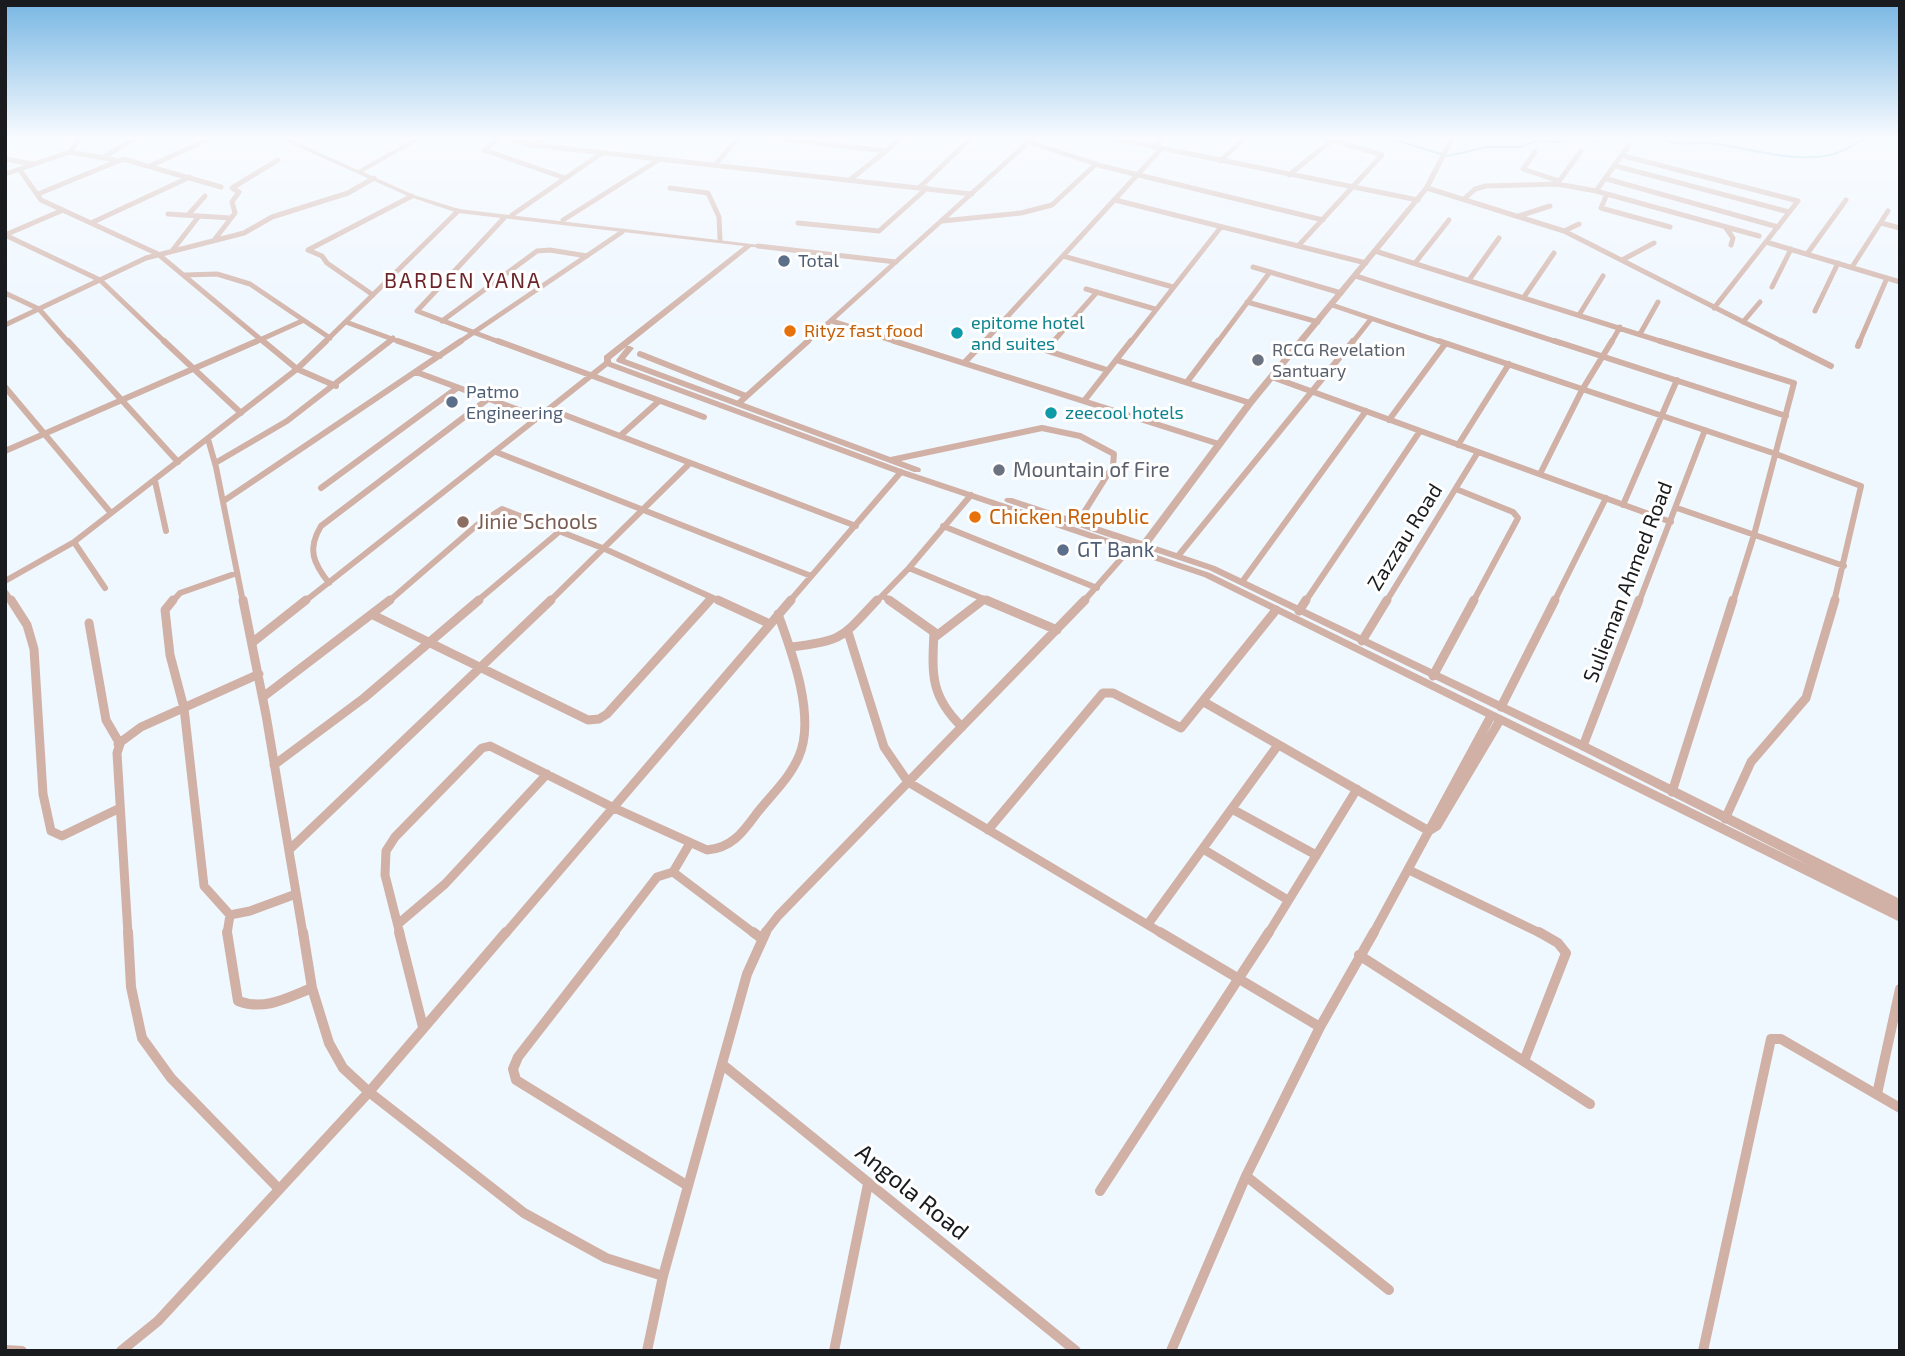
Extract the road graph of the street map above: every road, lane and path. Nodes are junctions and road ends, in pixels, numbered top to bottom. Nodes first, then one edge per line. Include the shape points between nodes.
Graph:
1 (44, 201) edge
2 (138, 201) edge
3 (200, 201) edge
4 (233, 201) edge
5 (322, 201) edge
6 (402, 201) edge
7 (427, 201) edge
8 (443, 201) edge
9 (532, 201) edge
10 (593, 201) edge
11 (712, 201) edge
12 (909, 201) edge
13 (964, 201) edge
14 (1056, 201) edge
15 (1114, 201) edge
16 (1120, 201) edge
17 (1246, 201) edge
18 (1341, 201) edge
19 (1417, 201) edge
20 (1472, 201) edge
21 (1603, 201) edge
22 (1634, 201) edge
23 (1686, 201) edge
24 (1749, 201) edge
25 (1796, 201) edge
26 (1845, 201) edge
27 (1550, 206) dead end
28 (63, 210) junction
29 (1888, 211) dead end
30 (458, 212) junction
31 (1789, 212) junction
32 (168, 214) dead end
33 (188, 215) junction
34 (512, 215) junction
35 (199, 216) junction
36 (1520, 216) junction
37 (231, 218) junction
38 (504, 218) junction
39 (563, 220) junction
40 (1323, 220) junction
41 (1449, 220) dead end
42 (942, 221) junction
43 (91, 223) junction
44 (798, 223) dead end
45 (1881, 223) junction
46 (1579, 224) dead end
47 (1720, 225) junction
48 (1221, 227) junction
49 (1670, 227) dead end
50 (1777, 227) junction
51 (1900, 228) edge
52 (1564, 231) junction
53 (622, 232) junction
54 (5, 235) edge
55 (1759, 236) dead end
56 (1499, 238) dead end
57 (215, 239) junction
58 (720, 239) junction
59 (1766, 242) junction
60 (1654, 243) dead end
61 (754, 245) junction
62 (1731, 245) dead end
63 (1298, 246) junction
64 (1791, 249) junction
65 (172, 251) junction
66 (1375, 251) junction
67 (1554, 253) dead end
68 (158, 254) junction
69 (1807, 254) junction
70 (587, 256) junction
71 (1063, 256) junction
72 (1622, 260) junction
73 (896, 261) junction
74 (1366, 263) junction
75 (1415, 263) junction
76 (1838, 263) junction
77 (1253, 267) dead end
78 (1852, 267) junction
79 (1270, 272) junction
80 (185, 275) junction
81 (1356, 276) junction
82 (1603, 276) dead end
83 (1887, 278) junction
84 (100, 280) junction
85 (1469, 280) junction
86 (1900, 282) edge
87 (1173, 287) junction
88 (1772, 287) dead end
89 (1086, 289) dead end
90 (1097, 292) junction
91 (5, 293) edge
92 (1341, 293) junction
93 (373, 295) junction
94 (1524, 297) junction
95 (1247, 302) junction
96 (1658, 302) dead end
97 (1760, 302) dead end
98 (1332, 305) junction
99 (1714, 308) junction
100 (39, 309) junction
101 (1156, 309) junction
102 (1815, 311) dead end
103 (1579, 315) junction
104 (1371, 319) junction
105 (302, 321) junction
106 (442, 321) junction
107 (658, 321) junction
108 (832, 321) junction
109 (346, 322) junction
110 (1318, 322) junction
111 (1743, 322) junction
112 (5, 325) edge
113 (1620, 327) junction
114 (474, 333) junction
115 (1640, 334) junction
116 (330, 338) junction
117 (393, 338) junction
118 (260, 340) junction
119 (1445, 344) junction
120 (1858, 346) dead end
121 (640, 354) dead end
122 (440, 356) junction
123 (1602, 356) junction
124 (1116, 360) junction
125 (965, 362) junction
126 (607, 363) junction
127 (1509, 364) junction
128 (1831, 366) dead end
129 (195, 369) junction
130 (297, 369) junction
131 (1107, 370) junction
132 (416, 372) junction
133 (591, 376) junction
134 (1272, 377) junction
135 (1677, 380) junction
136 (1187, 382) junction
137 (336, 386) junction
138 (5, 387) edge
139 (457, 388) junction
140 (1582, 390) junction
141 (1312, 391) junction
142 (488, 399) junction
143 (743, 399) junction
144 (123, 401) junction
145 (659, 401) junction
146 (1084, 401) junction
147 (1250, 403) junction
148 (549, 409) junction
149 (1366, 411) junction
150 (241, 413) junction
151 (1661, 416) junction
152 (1786, 416) junction
153 (538, 417) junction
154 (704, 417) dead end
155 (1389, 420) junction
156 (785, 424) junction
157 (1705, 430) junction
158 (1420, 431) junction
159 (44, 435) junction
160 (620, 436) junction
161 (208, 439) junction
162 (1219, 444) junction
163 (1458, 445) junction
164 (5, 452) edge
165 (496, 452) junction
166 (1478, 452) junction
167 (1776, 454) junction
168 (891, 460) junction
169 (178, 462) junction
170 (217, 462) junction
171 (690, 463) junction
172 (901, 472) junction
173 (1539, 474) junction
174 (155, 481) junction
175 (321, 488) dead end
176 (1456, 489) junction
177 (971, 495) junction
178 (1605, 498) junction
179 (225, 500) junction
180 (1623, 505) junction
181 (1677, 508) junction
182 (645, 510) junction
183 (111, 513) junction
184 (1078, 522) junction
185 (1671, 522) junction
186 (856, 526) junction
187 (943, 526) junction
188 (166, 531) dead end
189 (560, 531) junction
190 (1754, 535) junction
191 (74, 541) junction
192 (1138, 547) junction
193 (605, 549) junction
194 (1178, 555) junction
195 (1844, 566) junction
196 (909, 568) junction
197 (237, 573) junction
198 (811, 576) junction
199 (5, 581) edge
200 (1242, 582) junction
201 (329, 583) junction
202 (105, 588) dead end
203 (1097, 588) junction
204 (5, 592) edge
205 (883, 596) junction
206 (712, 598) junction
207 (984, 600) junction
208 (1276, 610) junction
209 (1298, 611) junction
210 (778, 614) junction
211 (373, 615) junction
212 (89, 623) dead end
213 (770, 624) junction
214 (1057, 630) junction
215 (848, 632) junction
216 (935, 637) junction
217 (1362, 641) junction
218 (253, 642) junction
219 (431, 644) junction
220 (792, 647) junction
221 (480, 668) junction
222 (259, 674) junction
223 (1433, 676) junction
224 (262, 697) junction
225 (1204, 702) junction
226 (184, 708) junction
227 (1501, 708) junction
228 (1496, 718) junction
229 (962, 727) junction
230 (118, 744) junction
231 (1278, 745) junction
232 (1583, 746) junction
233 (274, 765) junction
234 (547, 774) junction
235 (1627, 775) junction
236 (908, 782) junction
237 (1357, 789) junction
238 (1672, 792) junction
239 (612, 807) junction
240 (120, 808) junction
241 (1232, 809) junction
242 (1725, 819) junction
243 (988, 830) junction
244 (1429, 831) junction
245 (690, 843) junction
246 (1203, 849) junction
247 (289, 850) junction
248 (1316, 855) junction
249 (1409, 870) junction
250 (673, 872) junction
251 (296, 894) junction
252 (1288, 900) junction
253 (1900, 905) edge
254 (230, 915) junction
255 (1900, 916) edge
256 (398, 924) junction
257 (1148, 924) junction
258 (761, 938) junction
259 (1359, 955) junction
260 (1239, 979) junction
261 (312, 988) junction
262 (1900, 989) edge
263 (423, 1027) junction
264 (1320, 1027) junction
265 (1524, 1061) junction
266 (723, 1065) junction
267 (369, 1092) junction
268 (1877, 1094) junction
269 (1590, 1104) dead end
270 (1900, 1108) edge
271 (1246, 1176) junction
272 (868, 1184) junction
273 (688, 1186) junction
274 (279, 1189) junction
275 (1100, 1191) dead end
276 (663, 1276) junction
277 (1389, 1290) dead end
278 (1072, 1349) edge
279 (5, 1350) edge
280 (22, 1351) edge
281 (121, 1351) edge
282 (647, 1351) edge
283 (834, 1351) edge
284 (1171, 1351) edge
285 (1703, 1351) edge

1 - 28 street
2 - 43 street
3 - 33 street
4 - 37 street via 235,213
5 - 57 street via 272,217 244,233
6 - 93 street via 308,250
7 - 30 street
8 - 34 street
9 - 34 street
10 - 39 street
11 - 58 street via 719,218
12 - 44 street via 879,231
13 - 42 street
14 - 42 street via 1021,213
15 - 71 street
16 - 48 street
17 - 40 street
18 - 40 street
19 - 66 street
20 - 36 street
21 - 49 street via 1601,208
22 - 47 street
23 - 50 street
24 - 31 street
25 - 31 street
26 - 69 street
27 - 36 street
28 - 43 street
28 - 54 street
29 - 45 street
30 - 38 street
30 - 93 street
31 - 50 street
32 - 33 street
33 - 35 street
34 - 39 street
35 - 37 street
35 - 65 street
36 - 52 street
37 - 57 street
38 - 53 street
38 - 106 street via 418,307 420,313
39 - 58 street
40 - 63 street
41 - 75 street
42 - 73 street
43 - 68 street
45 - 51 street
45 - 78 street
46 - 52 street
47 - 55 street
47 - 62 street via 1730,230
48 - 63 street
48 - 87 street
50 - 59 street
52 - 72 street
53 - 61 street
53 - 70 street
54 - 84 street
56 - 85 street
57 - 65 street
58 - 61 street
59 - 64 street
59 - 99 street
60 - 72 street
61 - 73 street
61 - 107 street
63 - 74 street
64 - 69 street
64 - 88 street
65 - 68 street
66 - 74 street
66 - 75 street
67 - 94 street
68 - 80 street
68 - 84 street
69 - 76 street
70 - 106 street via 537,251
70 - 114 street
71 - 87 street
71 - 125 street
72 - 99 street
73 - 108 street
74 - 81 street
75 - 85 street
76 - 78 street
76 - 102 street
77 - 79 street
78 - 83 street
79 - 92 street
79 - 95 street
80 - 105 street via 217,274 250,284
80 - 118 street
81 - 92 street
81 - 123 street
82 - 103 street
83 - 86 street
83 - 120 street
84 - 100 street
84 - 129 street
85 - 94 street
87 - 101 street
89 - 90 street
90 - 101 street
90 - 131 street via 1045,350
91 - 100 street
92 - 98 street
93 - 109 street
94 - 103 street
95 - 110 street
95 - 136 street
96 - 115 street
97 - 111 street
98 - 104 street
98 - 110 street
99 - 111 street
100 - 112 street
100 - 144 street
101 - 124 street
103 - 113 street
104 - 119 street
104 - 141 street
105 - 116 street
105 - 118 street
106 - 114 street
107 - 126 street via 607,358
107 - 143 street via 620,360
108 - 125 street
108 - 143 street
109 - 116 street
109 - 117 street
110 - 134 street
111 - 128 street
113 - 115 street
113 - 123 street
114 - 122 street
114 - 133 street
115 - 152 street via 1794,383
116 - 130 street
117 - 122 street
117 - 137 street
118 - 129 street
118 - 130 street
119 - 127 street
119 - 155 street
121 - 143 street
122 - 132 street
123 - 135 street
123 - 140 street
124 - 131 street
124 - 136 street
125 - 146 street
126 - 133 street
126 - 156 street
127 - 140 street
127 - 163 street
129 - 144 street
129 - 150 street
130 - 137 street
130 - 150 street
131 - 146 street
132 - 139 street
132 - 179 street
133 - 145 street
133 - 148 street
134 - 141 street
134 - 147 street
135 - 151 street
135 - 152 street
136 - 147 street
137 - 170 street via 255,443
138 - 159 street
139 - 142 street
139 - 175 street
140 - 151 street
140 - 173 street
141 - 149 street
141 - 194 street
142 - 153 street
142 - 201 street via 321,526 311,548 314,565
143 - 156 street
144 - 159 street
144 - 169 street
145 - 154 street
145 - 160 street
146 - 162 street
147 - 162 street
148 - 153 street
148 - 160 street
149 - 155 street
149 - 200 street
150 - 161 street
151 - 157 street
151 - 180 street
152 - 167 street
153 - 165 street
155 - 158 street
156 - 168 street
156 - 172 street
157 - 167 street
157 - 181 street, Sulieman Ahmed Road
158 - 163 street
158 - 209 street
159 - 164 street
159 - 183 street
160 - 171 street
161 - 169 street
161 - 170 street
162 - 192 street
163 - 166 street
165 - 182 street
165 - 201 street
166 - 173 street
166 - 176 street, Zazzau Road
167 - 190 street
167 - 195 street via 1861,486
168 - 184 street
168 - 184 street via 1055,429 1106,446 1114,454 1113,466
169 - 174 street
170 - 179 street
171 - 182 street
171 - 186 street
172 - 177 street
172 - 186 street
173 - 178 street
174 - 183 street
174 - 188 street
176 - 217 street, Zazzau Road
176 - 223 street via 1518,518
177 - 187 street
177 - 192 street
178 - 180 street
178 - 227 street
179 - 197 street
180 - 185 street
181 - 185 street, Sulieman Ahmed Road
181 - 190 street
182 - 193 street
182 - 198 street
183 - 191 street
184 - 192 street
185 - 232 street, Sulieman Ahmed Road
186 - 198 street
187 - 196 street
187 - 203 street
189 - 193 street
189 - 211 street via 508,510 495,512
189 - 219 street
190 - 195 street
190 - 238 street
191 - 199 street
191 - 202 street
192 - 194 street
192 - 203 street
192 - 208 street
193 - 206 street
193 - 221 street
194 - 200 street
195 - 242 street via 1806,698 1751,762
196 - 205 street
196 - 207 street
197 - 218 street
197 - 226 street via 180,593 165,610 170,655
198 - 210 street
200 - 209 street
201 - 218 street
203 - 214 street
204 - 240 street via 27,625 34,649 43,794 51,831 62,836
205 - 215 street
205 - 216 street via 930,628
206 - 213 street
206 - 221 street via 599,719 576,715
207 - 214 street
207 - 216 street
208 - 225 street
208 - 228 street
209 - 217 street
210 - 213 street
210 - 220 street
211 - 219 street
211 - 224 street
212 - 230 street via 106,720
213 - 239 street
214 - 229 street
215 - 220 street via 827,643
215 - 236 street via 884,747
216 - 229 street via 936,695 942,709
217 - 223 street
218 - 222 street
219 - 221 street
219 - 233 street
220 - 245 street via 805,724 799,757 731,844 719,851
221 - 247 street
222 - 224 street
222 - 226 street
223 - 227 street
224 - 233 street
225 - 231 street
225 - 243 street via 1181,728 1112,693 1103,693
226 - 230 street via 141,727
226 - 254 street via 204,886
227 - 232 street
228 - 235 street
228 - 244 street via 1437,827
229 - 236 street
230 - 240 street
231 - 237 street
231 - 241 street
232 - 235 street
233 - 247 street
234 - 239 street
234 - 256 street via 445,884
234 - 256 street via 499,748 482,748 386,850 385,875
235 - 238 street
235 - 255 street
236 - 243 street
236 - 258 street
237 - 244 street
237 - 248 street
238 - 242 street
239 - 245 street
239 - 263 street
240 - 274 street via 131,987 142,1038 171,1078
241 - 246 street
241 - 248 street
242 - 253 street
243 - 257 street
244 - 249 street
245 - 250 street
246 - 252 street
246 - 257 street
247 - 251 street
248 - 252 street
249 - 259 street
249 - 265 street via 1545,935 1566,953
250 - 258 street
250 - 273 street via 657,877 513,1069 516,1080
251 - 254 street
251 - 261 street
252 - 260 street
254 - 261 street via 227,935 238,1001 268,1006
256 - 263 street
257 - 260 street
258 - 266 street
259 - 264 street
259 - 265 street
260 - 264 street
260 - 275 street
261 - 267 street via 329,1043 343,1068
262 - 268 street
263 - 267 street
264 - 271 street
265 - 269 street
266 - 272 street, Angola Road
266 - 273 street
267 - 274 street
267 - 276 street via 524,1213 606,1258
268 - 270 street
268 - 285 street via 1781,1039 1771,1039
271 - 277 street
271 - 284 street
272 - 278 street, Angola Road
272 - 283 street
273 - 276 street
274 - 281 street via 158,1321
276 - 282 street
279 - 280 street

